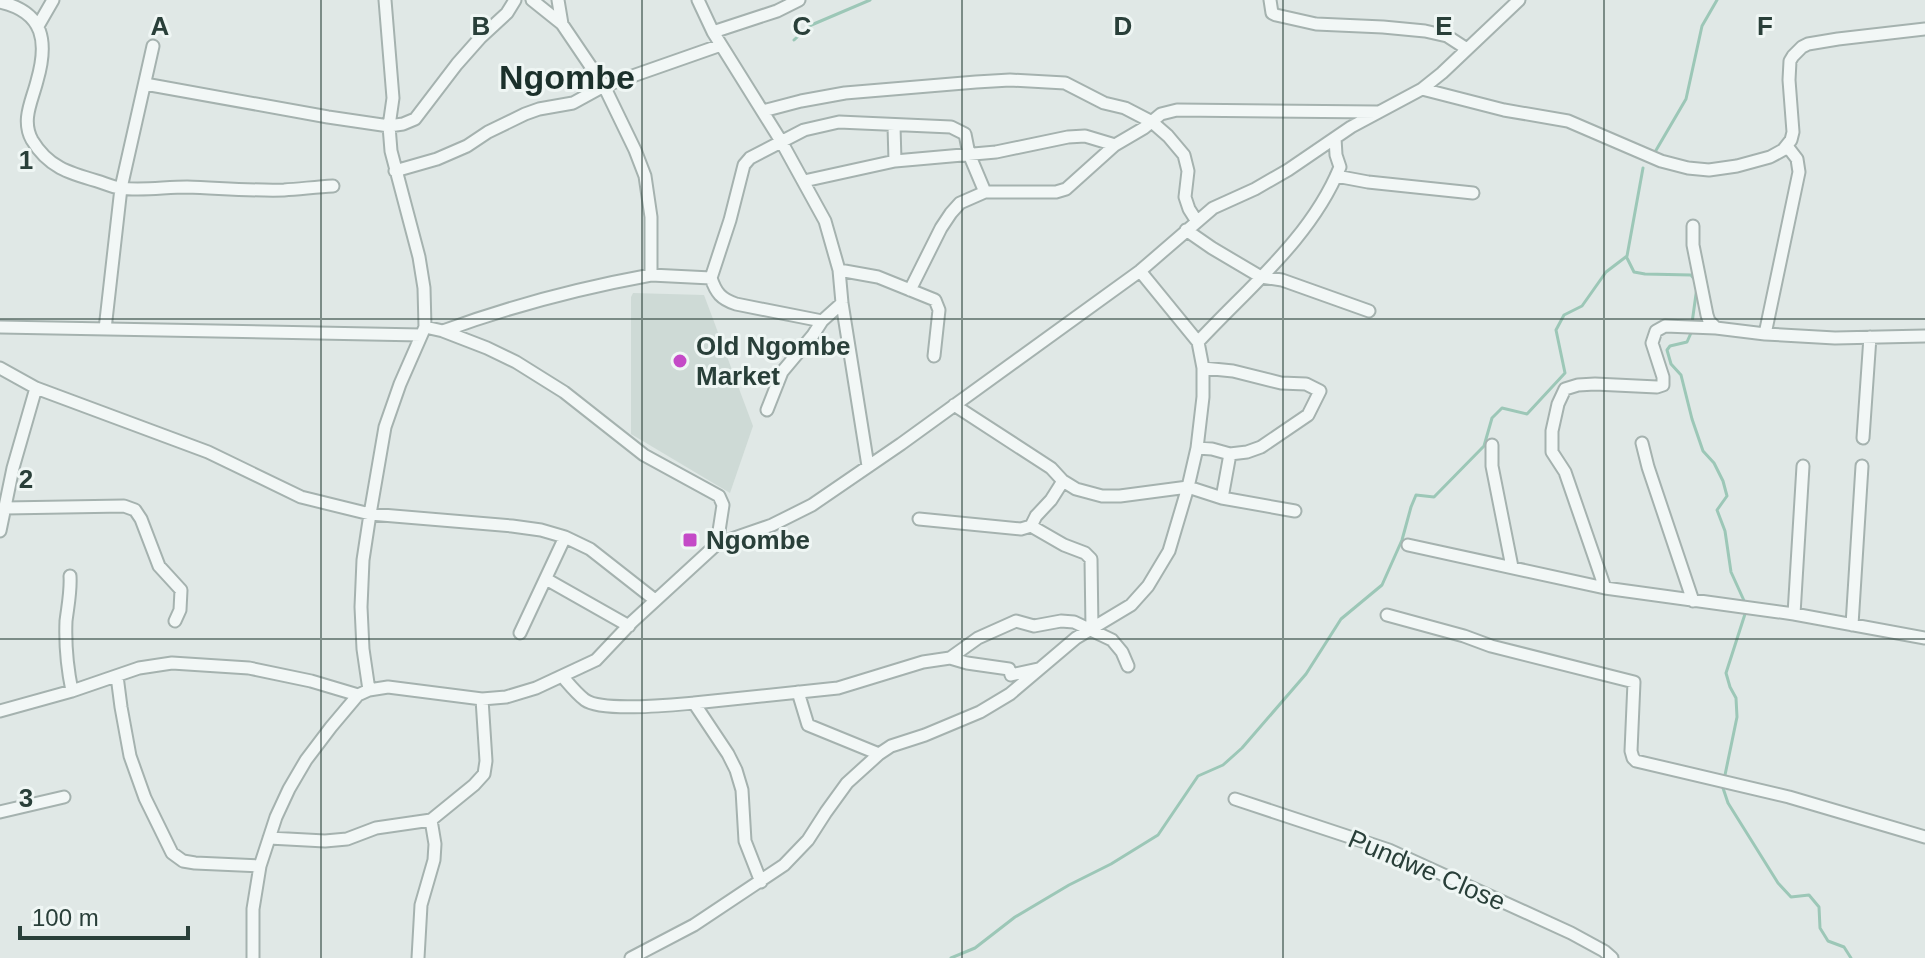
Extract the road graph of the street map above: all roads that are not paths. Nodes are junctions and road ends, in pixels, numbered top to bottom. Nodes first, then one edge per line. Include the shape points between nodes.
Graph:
1 (53, 0) edge
2 (385, 0) edge
3 (515, 0) edge
4 (532, 0) edge
5 (558, 0) edge
6 (698, 0) edge
7 (799, 0) edge
8 (1270, 0) edge
9 (1519, 0) edge
10 (0, 2) edge
11 (562, 24) junction
12 (38, 26) junction
13 (1925, 29) edge
14 (713, 32) junction
15 (721, 45) junction
16 (153, 46) dead end
17 (1467, 49) junction
18 (145, 84) junction
19 (604, 86) junction
20 (1422, 89) junction
21 (763, 111) junction
22 (1377, 112) junction
23 (1152, 122) junction
24 (389, 126) junction
25 (894, 126) junction
26 (1335, 138) junction
27 (781, 141) junction
28 (1115, 145) junction
29 (1787, 146) junction
30 (969, 154) junction
31 (895, 161) junction
32 (395, 171) junction
33 (1336, 176) junction
34 (804, 181) junction
35 (333, 186) dead end
36 (121, 188) junction
37 (985, 192) junction
38 (1473, 193) dead end
39 (1196, 220) junction
40 (1693, 226) dead end
41 (1186, 230) junction
42 (839, 270) junction
43 (1140, 271) junction
44 (651, 275) junction
45 (1261, 277) junction
46 (711, 278) junction
47 (910, 290) junction
48 (842, 303) junction
49 (1369, 311) dead end
50 (822, 321) junction
51 (0, 327) edge
52 (1716, 328) junction
53 (105, 329) junction
54 (423, 331) junction
55 (443, 331) junction
56 (1765, 334) junction
57 (1925, 336) edge
58 (1870, 337) junction
59 (1198, 342) junction
60 (934, 356) dead end
61 (0, 368) edge
62 (1203, 368) junction
63 (36, 388) junction
64 (954, 405) junction
65 (767, 410) dead end
66 (1863, 438) dead end
67 (1642, 443) dead end
68 (1492, 445) dead end
69 (1197, 448) junction
70 (1230, 454) junction
71 (868, 466) junction
72 (1803, 466) dead end
73 (1862, 466) dead end
74 (1063, 481) junction
75 (1188, 487) junction
76 (1222, 498) junction
77 (5, 508) junction
78 (1295, 511) dead end
79 (370, 514) junction
80 (919, 519) dead end
81 (1031, 526) junction
82 (0, 531) edge
83 (565, 537) junction
84 (717, 544) junction
85 (1408, 545) dead end
86 (1512, 567) junction
87 (70, 576) dead end
88 (546, 579) junction
89 (1605, 588) junction
90 (655, 600) junction
91 (1693, 601) junction
92 (1794, 614) junction
93 (1387, 615) dead end
94 (175, 621) dead end
95 (1852, 625) junction
96 (629, 626) junction
97 (1092, 629) junction
98 (520, 633) dead end
99 (1925, 638) edge
100 (950, 658) junction
101 (1128, 666) dead end
102 (1042, 669) junction
103 (117, 676) junction
104 (562, 676) junction
105 (72, 691) junction
106 (798, 692) junction
107 (364, 693) junction
108 (482, 699) junction
109 (694, 703) junction
110 (0, 711) edge
111 (879, 754) junction
112 (64, 797) dead end
113 (1235, 799) dead end
114 (0, 812) edge
115 (431, 820) junction
116 (1925, 837) edge
117 (269, 838) junction
118 (260, 866) junction
119 (761, 882) junction
120 (253, 958) edge
121 (418, 958) edge
122 (631, 958) edge
123 (1612, 958) edge

1 - 12 street
2 - 24 street via 393,98
3 - 24 street via 415,119
4 - 11 street
5 - 11 street
6 - 14 street
7 - 14 street
8 - 17 street via 1276,15 1316,24 1425,31 1447,36
9 - 17 street
10 - 12 street via 14,5
11 - 19 street
12 - 36 street via 43,38 40,66 26,121 31,138 63,171
13 - 29 street via 1808,44 1796,52 1790,61 1793,132
14 - 15 street
15 - 19 street
15 - 21 street
16 - 18 street
17 - 20 street
18 - 24 street
18 - 36 street
19 - 32 street via 573,103 525,114 437,159
19 - 44 street via 645,176
20 - 22 street
20 - 29 street via 1568,121 1688,168 1737,166
21 - 23 street via 845,93 1038,81 1065,83
21 - 27 street
22 - 23 street via 1177,110
22 - 26 street
23 - 28 street
23 - 39 street via 1184,155 1185,197
24 - 32 street
25 - 27 street via 839,122
25 - 30 street via 951,127 965,134
25 - 31 street
26 - 33 street via 1340,167
26 - 39 street
27 - 34 street
27 - 46 street via 744,165
28 - 30 street via 1068,137
28 - 37 street via 1066,189
29 - 56 street via 1799,172
30 - 31 street
30 - 37 street
31 - 34 street
32 - 54 street via 419,257
33 - 38 street
33 - 45 street via 1293,243
34 - 42 street via 825,221
35 - 36 street
36 - 53 street
37 - 47 street via 951,213
39 - 41 street
40 - 52 street via 1707,315
41 - 43 street
41 - 45 street
42 - 47 street
42 - 48 street
43 - 59 street
43 - 64 street
44 - 46 street
44 - 55 street via 550,296
45 - 49 street
45 - 59 street
46 - 50 street via 723,300
47 - 60 street via 938,304
48 - 50 street
48 - 71 street
50 - 65 street via 782,372
51 - 53 street
52 - 56 street
52 - 89 street via 1665,326 1656,331 1652,343 1663,385 1578,385 1565,389 1558,404 1552,452 1565,472
53 - 54 street
54 - 55 street
54 - 79 street via 385,427
55 - 84 street via 516,362 644,455 719,496 723,505
56 - 58 street
57 - 58 street
58 - 66 street
59 - 62 street
61 - 63 street
62 - 69 street
62 - 70 street via 1306,384 1320,391 1308,415 1284,433 1261,447
63 - 77 street
63 - 79 street via 208,452 301,497
64 - 71 street
64 - 74 street
67 - 91 street
68 - 86 street
69 - 70 street
69 - 75 street
70 - 76 street
71 - 84 street via 812,505
72 - 92 street
73 - 95 street
74 - 75 street via 1102,496
74 - 81 street
75 - 76 street
75 - 97 street via 1169,551 1148,586 1131,605
76 - 78 street
77 - 82 street
77 - 94 street via 135,510 159,566 181,590
79 - 83 street via 512,526
79 - 107 street via 361,607
80 - 81 street
81 - 97 street via 1091,559
83 - 88 street
83 - 90 street via 590,549
84 - 90 street
85 - 86 street
86 - 89 street
87 - 105 street via 65,644
88 - 96 street
88 - 98 street
89 - 91 street
90 - 96 street
91 - 92 street
92 - 95 street
93 - 116 street via 1634,682 1631,751 1636,761 1789,797
95 - 99 street
96 - 104 street via 596,660
97 - 100 street via 1074,622 1034,626 1016,621
97 - 101 street via 1112,640
97 - 102 street
100 - 102 street via 1009,669 1011,675
100 - 106 street via 838,688
102 - 111 street via 980,712
103 - 105 street
103 - 107 street via 172,663 249,668
103 - 118 street via 130,756 172,853 195,863
104 - 108 street via 506,697
104 - 109 street via 598,706
105 - 110 street
106 - 109 street
106 - 111 street via 808,725
107 - 108 street via 388,687
107 - 117 street via 306,760
108 - 115 street via 484,774
109 - 119 street via 736,770 745,841
111 - 119 street via 847,783 808,840
112 - 114 street
113 - 123 street, Pundwe Close via 1389,850 1571,933
115 - 117 street via 376,828 347,839
115 - 121 street via 434,860 421,905
117 - 118 street
118 - 120 street
119 - 122 street

